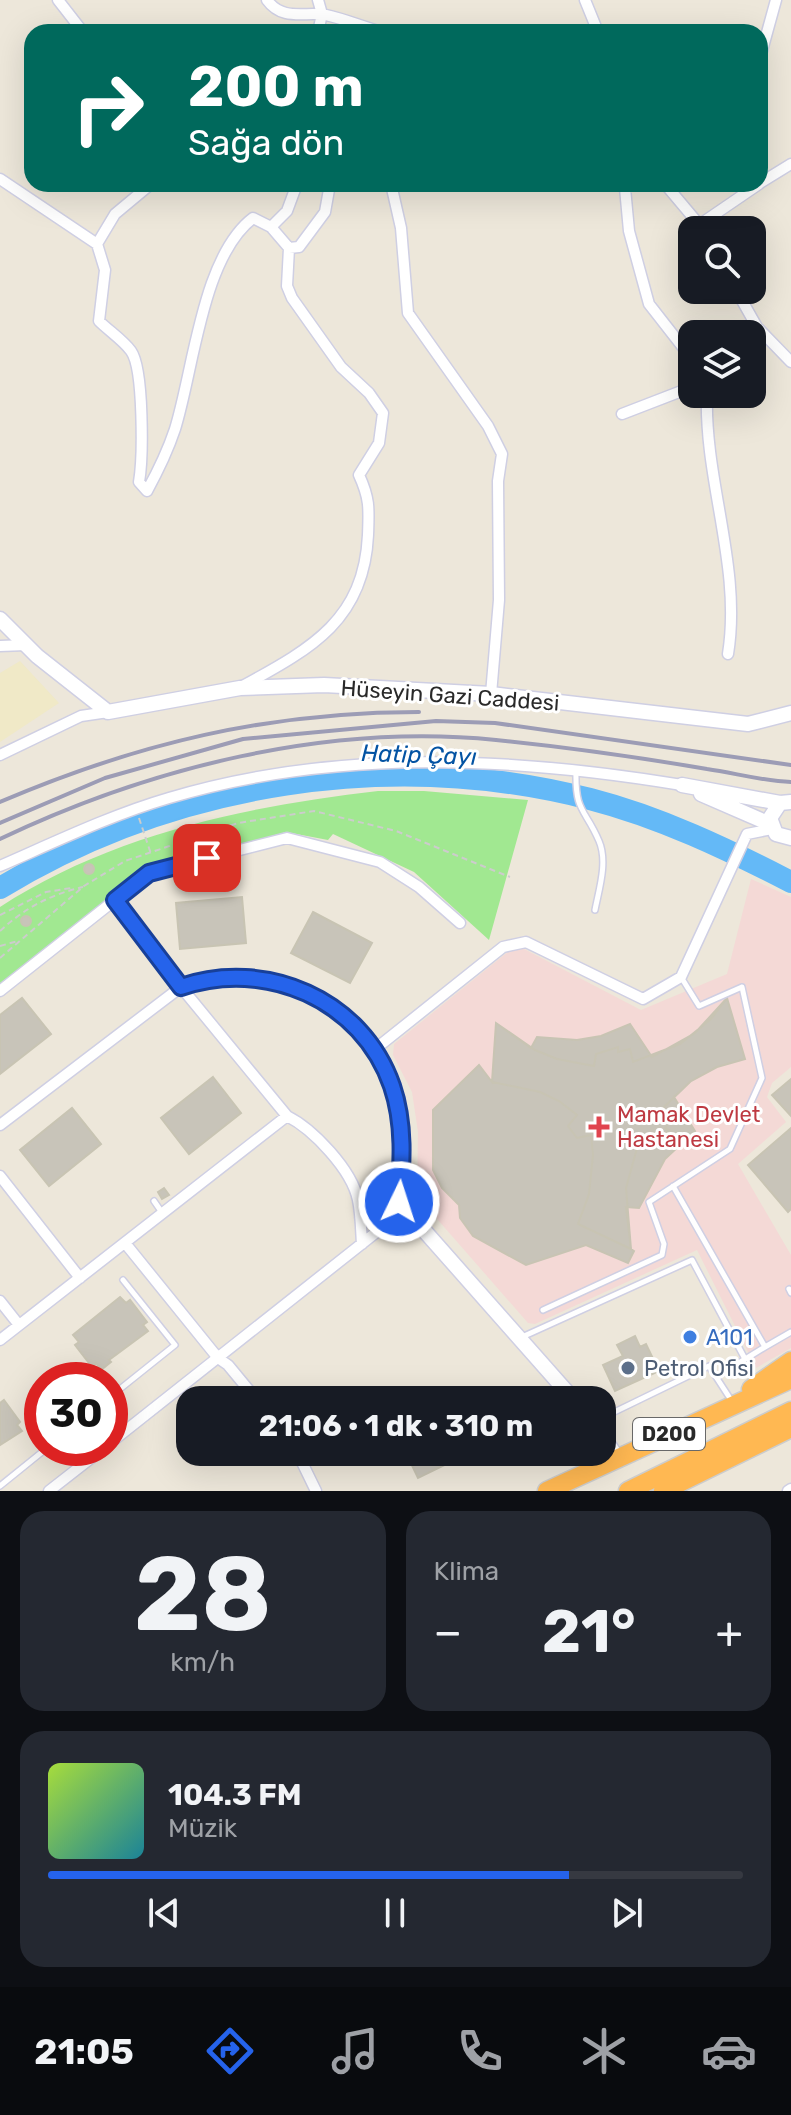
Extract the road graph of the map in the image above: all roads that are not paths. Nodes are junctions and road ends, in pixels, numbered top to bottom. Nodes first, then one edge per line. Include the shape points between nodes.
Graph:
1 (58, 0) edge
2 (267, 0) edge
3 (318, 0) edge
4 (585, 0) edge
5 (776, 0) edge
6 (322, 14) junction
7 (77, 24) edge
8 (320, 24) edge
9 (355, 24) edge
10 (595, 24) edge
11 (768, 29) edge
12 (791, 164) edge
13 (0, 179) edge
14 (768, 179) edge
15 (141, 192) edge
16 (294, 192) edge
17 (329, 192) edge
18 (393, 192) edge
19 (625, 192) edge
20 (672, 192) edge
21 (749, 192) edge
22 (692, 216) edge
23 (716, 216) edge
24 (271, 227) junction
25 (97, 244) junction
26 (289, 248) junction
27 (744, 304) edge
28 (678, 341) edge
29 (791, 362) edge
30 (678, 392) edge
31 (707, 408) edge
32 (622, 414) dead end
33 (0, 619) edge
34 (26, 645) junction
35 (0, 646) edge
36 (728, 654) dead end
37 (240, 688) junction
38 (491, 694) junction
39 (108, 712) junction
40 (791, 713) edge
41 (0, 755) edge
42 (576, 769) junction
43 (682, 785) junction
44 (786, 802) edge
45 (771, 826) junction
46 (791, 838) edge
47 (0, 866) edge
48 (115, 900) junction
49 (595, 910) dead end
50 (460, 923) dead end
51 (681, 977) junction
52 (181, 987) junction
53 (0, 991) edge
54 (374, 1050) junction
55 (287, 1116) junction
56 (0, 1125) edge
57 (0, 1176) edge
58 (673, 1186) junction
59 (154, 1201) dead end
60 (399, 1202) junction
61 (163, 1214) junction
62 (125, 1243) junction
63 (362, 1244) junction
64 (80, 1278) junction
65 (123, 1280) dead end
66 (0, 1301) edge
67 (543, 1310) dead end
68 (19, 1325) junction
69 (791, 1332) edge
70 (522, 1337) junction
71 (0, 1340) edge
72 (765, 1347) junction
73 (218, 1358) junction
74 (745, 1359) junction
75 (791, 1361) edge
76 (716, 1377) junction
77 (791, 1379) edge
78 (128, 1383) edge
79 (245, 1386) edge
80 (562, 1386) edge
81 (733, 1403) junction
82 (616, 1411) edge
83 (791, 1411) edge
84 (791, 1428) edge
85 (128, 1429) edge
86 (616, 1456) edge
87 (618, 1459) junction
88 (25, 1466) edge
89 (81, 1466) edge
90 (304, 1466) edge
91 (0, 1486) edge
92 (49, 1491) edge
93 (316, 1491) edge
94 (547, 1491) edge
95 (628, 1491) edge
96 (663, 1491) edge

1 - 7 street
2 - 6 street via 299,17
3 - 6 street
4 - 10 street
5 - 11 street
6 - 8 street
6 - 9 street
12 - 14 street
13 - 25 street
15 - 25 street via 115,214
16 - 24 street via 287,211
17 - 26 street via 325,212 299,247
18 - 38 street via 408,313 502,454
19 - 28 street via 629,231 649,304
20 - 22 street
21 - 23 street
24 - 25 street via 253,218 237,231 216,273 174,431 147,491 139,482 144,455 139,367 131,350 99,321 105,270
24 - 26 street
26 - 37 street via 287,286 292,298 341,367 383,413 379,443 359,475 370,498 366,570 345,612 317,641
27 - 29 street via 757,327
30 - 32 street
31 - 36 street via 708,453 727,557
33 - 34 street
34 - 35 street
34 - 39 street
37 - 38 street, Hüseyin Gazi Caddesi via 324,685
37 - 39 street, Hüseyin Gazi Caddesi
38 - 40 street, Hüseyin Gazi Caddesi via 710,722 748,724
39 - 41 street via 81,716
42 - 43 street
42 - 47 street via 428,761 347,765 249,780 170,797
42 - 49 lane via 579,809 601,843 603,870
43 - 44 street
43 - 45 street
44 - 45 street via 772,812
45 - 46 street via 781,837
45 - 51 street via 747,834
48 - 50 street via 149,873 287,838 380,862
48 - 52 street
48 - 53 street
51 - 54 street via 643,999 526,942 503,947
51 - 58 lane via 699,1006 742,987 762,1078 730,1149
52 - 54 street via 229,977 263,978 298,988 355,1025
52 - 55 street
52 - 56 street
54 - 60 street via 399,1112
55 - 61 street
55 - 63 street via 300,1122 352,1185
57 - 64 street
58 - 67 lane via 649,1202 664,1244 662,1255
58 - 72 lane
59 - 61 lane
60 - 63 street via 388,1223
60 - 70 street
61 - 62 street
62 - 64 street
62 - 73 street
63 - 73 street
64 - 68 street
65 - 78 lane via 175,1345
66 - 68 street
68 - 71 street
69 - 72 lane
70 - 74 lane via 692,1260
70 - 80 street
72 - 74 lane
73 - 79 street
73 - 85 street
74 - 76 lane
75 - 81 highway
76 - 81 lane
76 - 82 lane via 709,1366
77 - 81 highway, D200
81 - 87 highway, D200
83 - 95 highway, D200
84 - 96 highway
86 - 87 street
87 - 94 highway, D200
88 - 91 lane
89 - 92 street
90 - 93 street

